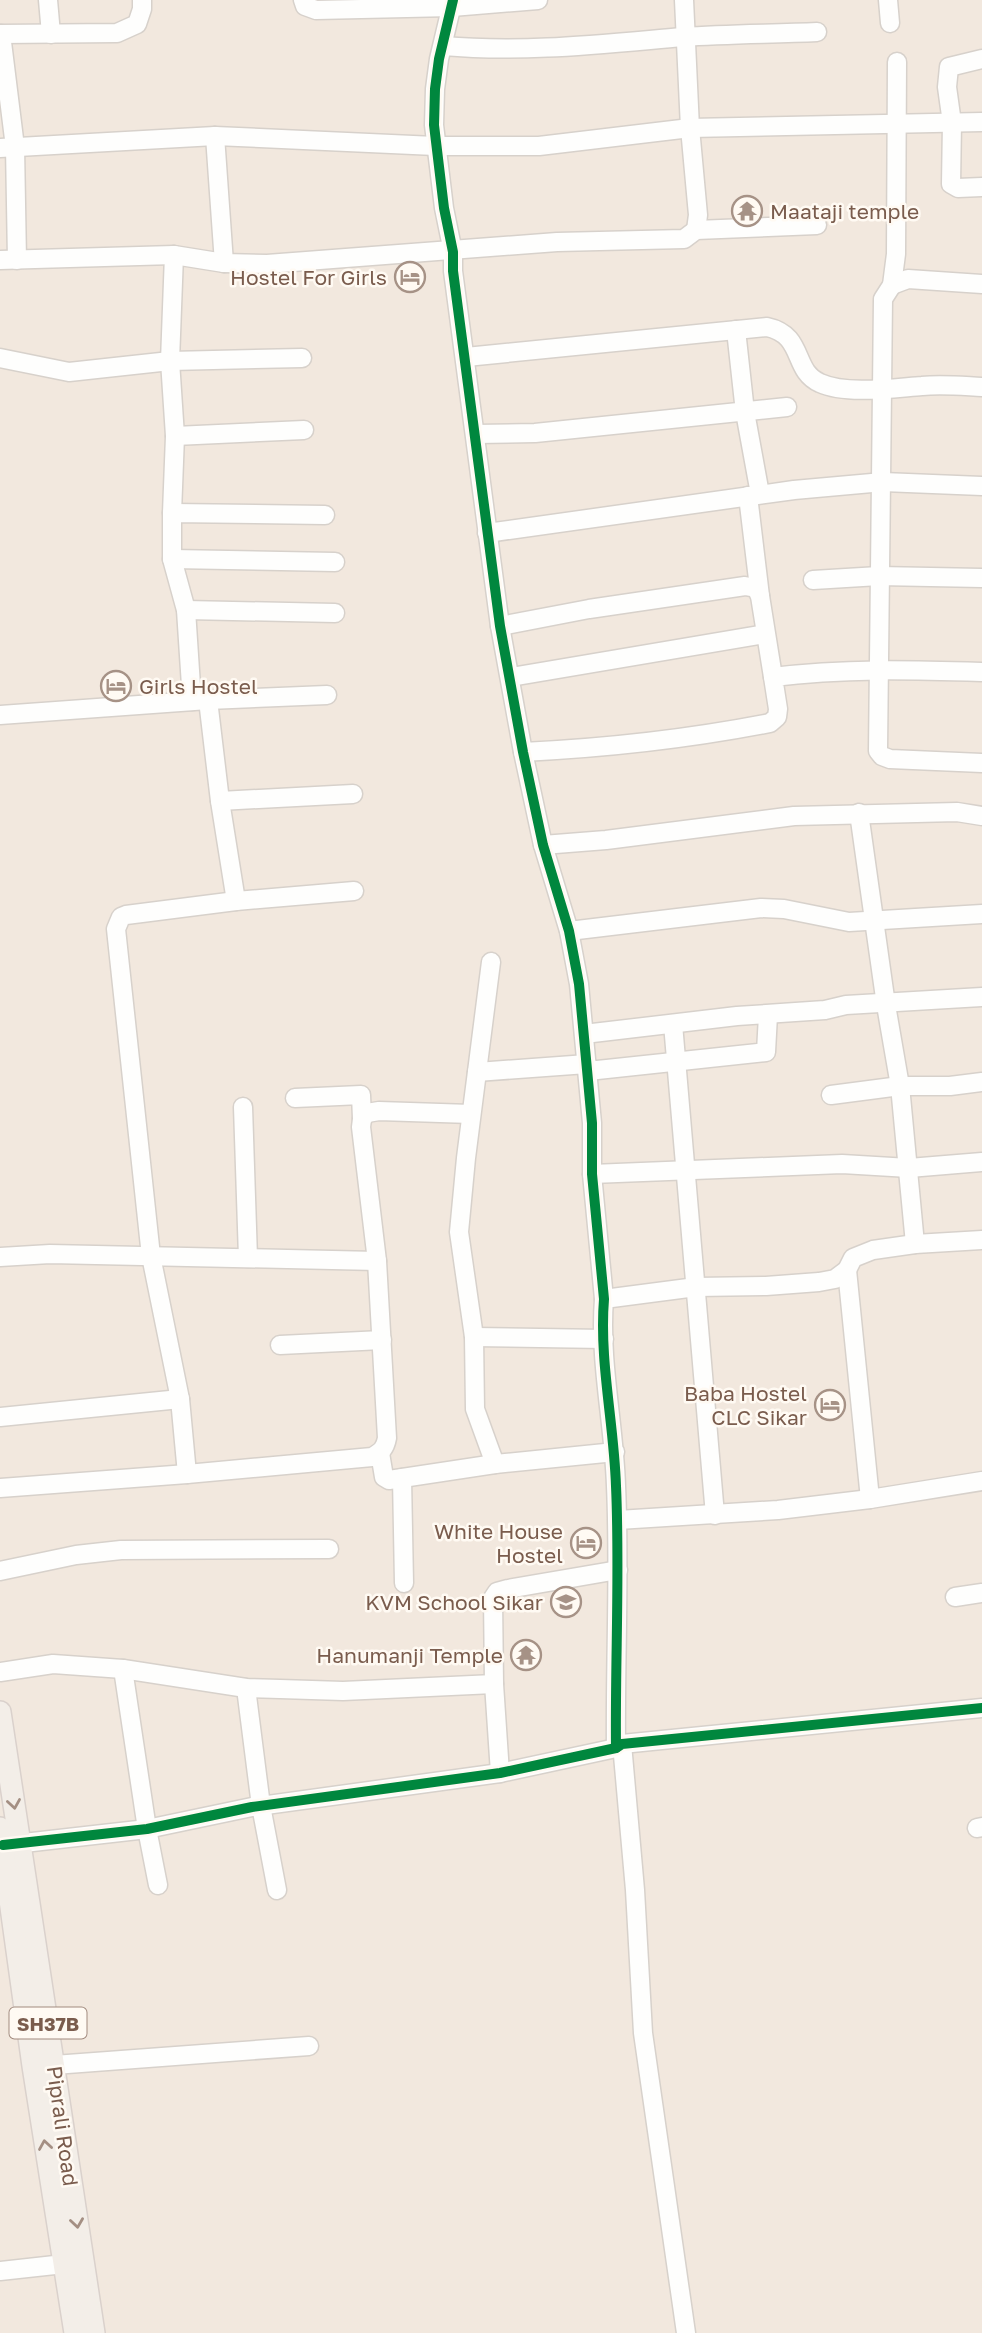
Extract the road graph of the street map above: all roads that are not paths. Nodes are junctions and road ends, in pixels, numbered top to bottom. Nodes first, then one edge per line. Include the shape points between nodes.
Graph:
1 (48, 0) edge
2 (142, 0) edge
3 (303, 0) edge
4 (538, 0) edge
5 (684, 0) edge
6 (888, 0) edge
7 (452, 4) edge
8 (890, 23) dead end
9 (817, 32) dead end
10 (0, 34) edge
11 (51, 34) junction
12 (686, 37) junction
13 (443, 46) junction
14 (982, 59) edge
15 (897, 62) dead end
16 (982, 122) edge
17 (952, 123) junction
18 (898, 124) junction
19 (690, 128) junction
20 (215, 136) junction
21 (435, 146) junction
22 (7, 148) edge
23 (982, 187) edge
24 (817, 225) dead end
25 (696, 230) junction
26 (453, 252) junction
27 (174, 255) junction
28 (9, 260) edge
29 (224, 263) junction
30 (982, 284) edge
31 (892, 285) junction
32 (736, 330) junction
33 (466, 357) junction
34 (0, 358) edge
35 (302, 358) dead end
36 (170, 360) junction
37 (982, 387) edge
38 (881, 391) junction
39 (787, 407) dead end
40 (745, 412) junction
41 (304, 430) dead end
42 (476, 434) junction
43 (176, 436) junction
44 (883, 482) junction
45 (982, 486) edge
46 (754, 495) junction
47 (172, 513) junction
48 (325, 515) dead end
49 (487, 533) junction
50 (172, 559) junction
51 (335, 562) dead end
52 (880, 576) junction
53 (982, 578) edge
54 (813, 579) dead end
55 (760, 596) junction
56 (186, 610) junction
57 (335, 613) dead end
58 (500, 626) junction
59 (765, 634) junction
60 (878, 669) junction
61 (982, 673) edge
62 (511, 677) junction
63 (773, 677) junction
64 (327, 695) dead end
65 (200, 701) junction
66 (0, 715) edge
67 (523, 752) junction
68 (982, 763) edge
69 (353, 794) dead end
70 (220, 801) junction
71 (859, 813) junction
72 (982, 816) edge
73 (543, 845) junction
74 (354, 891) dead end
75 (236, 901) junction
76 (982, 914) edge
77 (874, 920) junction
78 (569, 931) junction
79 (491, 962) dead end
80 (982, 997) edge
81 (886, 1005) junction
82 (768, 1015) junction
83 (673, 1024) junction
84 (584, 1034) junction
85 (677, 1062) junction
86 (587, 1067) junction
87 (477, 1072) junction
88 (982, 1082) edge
89 (900, 1086) junction
90 (831, 1095) dead end
91 (295, 1098) dead end
92 (243, 1107) dead end
93 (471, 1114) junction
94 (362, 1119) junction
95 (982, 1162) edge
96 (687, 1168) junction
97 (909, 1168) junction
98 (592, 1174) junction
99 (982, 1240) edge
100 (915, 1244) junction
101 (151, 1256) junction
102 (0, 1257) edge
103 (248, 1258) junction
104 (377, 1261) junction
105 (847, 1270) junction
106 (696, 1287) junction
107 (604, 1299) junction
108 (474, 1337) junction
109 (604, 1339) junction
110 (382, 1340) junction
111 (280, 1345) dead end
112 (180, 1399) junction
113 (0, 1417) edge
114 (615, 1452) junction
115 (380, 1453) junction
116 (495, 1464) junction
117 (187, 1475) junction
118 (402, 1478) junction
119 (982, 1481) edge
120 (0, 1488) edge
121 (870, 1499) junction
122 (715, 1515) junction
123 (618, 1520) junction
124 (329, 1549) dead end
125 (618, 1570) junction
126 (0, 1571) edge
127 (404, 1583) dead end
128 (982, 1593) edge
129 (955, 1597) dead end
130 (123, 1669) junction
131 (0, 1672) edge
132 (494, 1684) junction
133 (246, 1688) junction
134 (982, 1708) edge
135 (0, 1712) edge
136 (619, 1746) junction
137 (500, 1773) junction
138 (261, 1806) junction
139 (147, 1829) junction
140 (8, 1839) edge
141 (4, 1883) edge
142 (158, 1885) dead end
143 (276, 1890) dead end
144 (309, 2046) dead end
145 (54, 2064) junction
146 (64, 2264) junction
147 (0, 2271) edge
148 (75, 2333) edge
149 (94, 2333) edge
150 (686, 2333) edge

1 - 11 street
2 - 11 street via 136,24 117,33
3 - 7 street via 305,6 316,10
4 - 7 street
5 - 12 street
6 - 8 street
7 - 13 street
9 - 12 street
10 - 11 street
10 - 22 street
12 - 13 street via 537,50
12 - 19 street
13 - 21 street via 435,89
14 - 17 street via 949,68
15 - 18 street
16 - 17 street
17 - 18 street
17 - 23 street via 951,184
18 - 19 street
18 - 31 street
19 - 21 street via 539,146
19 - 25 street
20 - 21 street
20 - 22 street
20 - 29 street
21 - 26 street
22 - 28 street
24 - 25 street
25 - 26 street via 684,239 557,242
26 - 29 street
26 - 33 street
27 - 28 street
27 - 29 street
27 - 36 street
30 - 31 street via 908,279
31 - 38 street via 883,299
32 - 33 street
32 - 38 street via 780,330 789,337 810,377 821,384
32 - 40 street
33 - 42 street
34 - 36 street via 69,372
35 - 36 street
36 - 43 street
37 - 38 street
38 - 44 street
39 - 40 street
40 - 42 street via 536,433
40 - 46 street
41 - 43 street
42 - 49 street
43 - 47 street
44 - 45 street
44 - 46 street
44 - 52 street
46 - 49 street
46 - 55 street
47 - 48 street
47 - 50 street
49 - 58 street
50 - 51 street
50 - 56 street
52 - 53 street
52 - 54 street
52 - 60 street
55 - 58 street via 756,588 745,586 708,590
55 - 59 street
56 - 57 street
56 - 65 street
58 - 62 street
59 - 62 street
59 - 63 street
60 - 61 street
60 - 63 street
60 - 68 street via 878,751 882,755
62 - 67 street
63 - 67 street via 778,709 770,723 708,735
64 - 65 street
65 - 66 street
65 - 70 street
67 - 73 street
69 - 70 street
70 - 75 street
71 - 72 street
71 - 73 street via 794,816
71 - 77 street
73 - 78 street
74 - 75 street
75 - 101 street via 126,915 116,929
76 - 77 street
77 - 78 street via 849,922 761,908
77 - 81 street
78 - 84 street
79 - 87 street
80 - 81 street
81 - 82 street
81 - 89 street
82 - 83 street
82 - 85 street via 766,1052
83 - 84 street
83 - 85 street
84 - 86 street
85 - 86 street
85 - 96 street
86 - 87 street
86 - 98 street
87 - 93 street
88 - 89 street
89 - 90 street
89 - 97 street
91 - 94 street via 361,1095
92 - 103 street
93 - 94 street via 379,1111
93 - 108 street via 459,1232
94 - 104 street
95 - 97 street
96 - 97 street via 842,1164
96 - 98 street
96 - 106 street
97 - 100 street
98 - 107 street
99 - 100 street
100 - 105 street via 873,1250 853,1258
101 - 102 street
101 - 103 street
101 - 112 street
103 - 104 street
104 - 110 street
105 - 106 street via 835,1279 819,1282
105 - 121 street
106 - 107 street
106 - 122 street
107 - 109 street
108 - 109 street
108 - 116 street via 475,1409
109 - 114 street
110 - 111 street
110 - 115 street via 387,1438
112 - 113 street
112 - 117 street
114 - 116 street
114 - 123 street
115 - 117 street
115 - 118 street via 386,1480
116 - 118 street
117 - 120 street
118 - 127 street
119 - 121 street
121 - 122 street
122 - 123 street
123 - 125 street
124 - 126 street via 121,1550
125 - 132 street via 497,1592 492,1610
125 - 136 street via 615,1661
128 - 129 street
130 - 131 street via 53,1664
130 - 133 street
130 - 139 street
132 - 133 street via 343,1691
132 - 137 street
133 - 138 street
134 - 136 street
135 -> 140 main road, Piprali Road / SH37B
136 - 137 street
136 - 150 street via 635,1890 643,2032
137 - 138 street
138 - 139 street
138 - 143 street
139 - 140 street
139 - 142 street
140 - 141 main road
140 - 145 main road, Piprali Road / SH37B
146 -> 141 main road
144 - 145 street
145 -> 149 main road, Piprali Road / SH37B
146 - 147 street
146 - 148 main road

